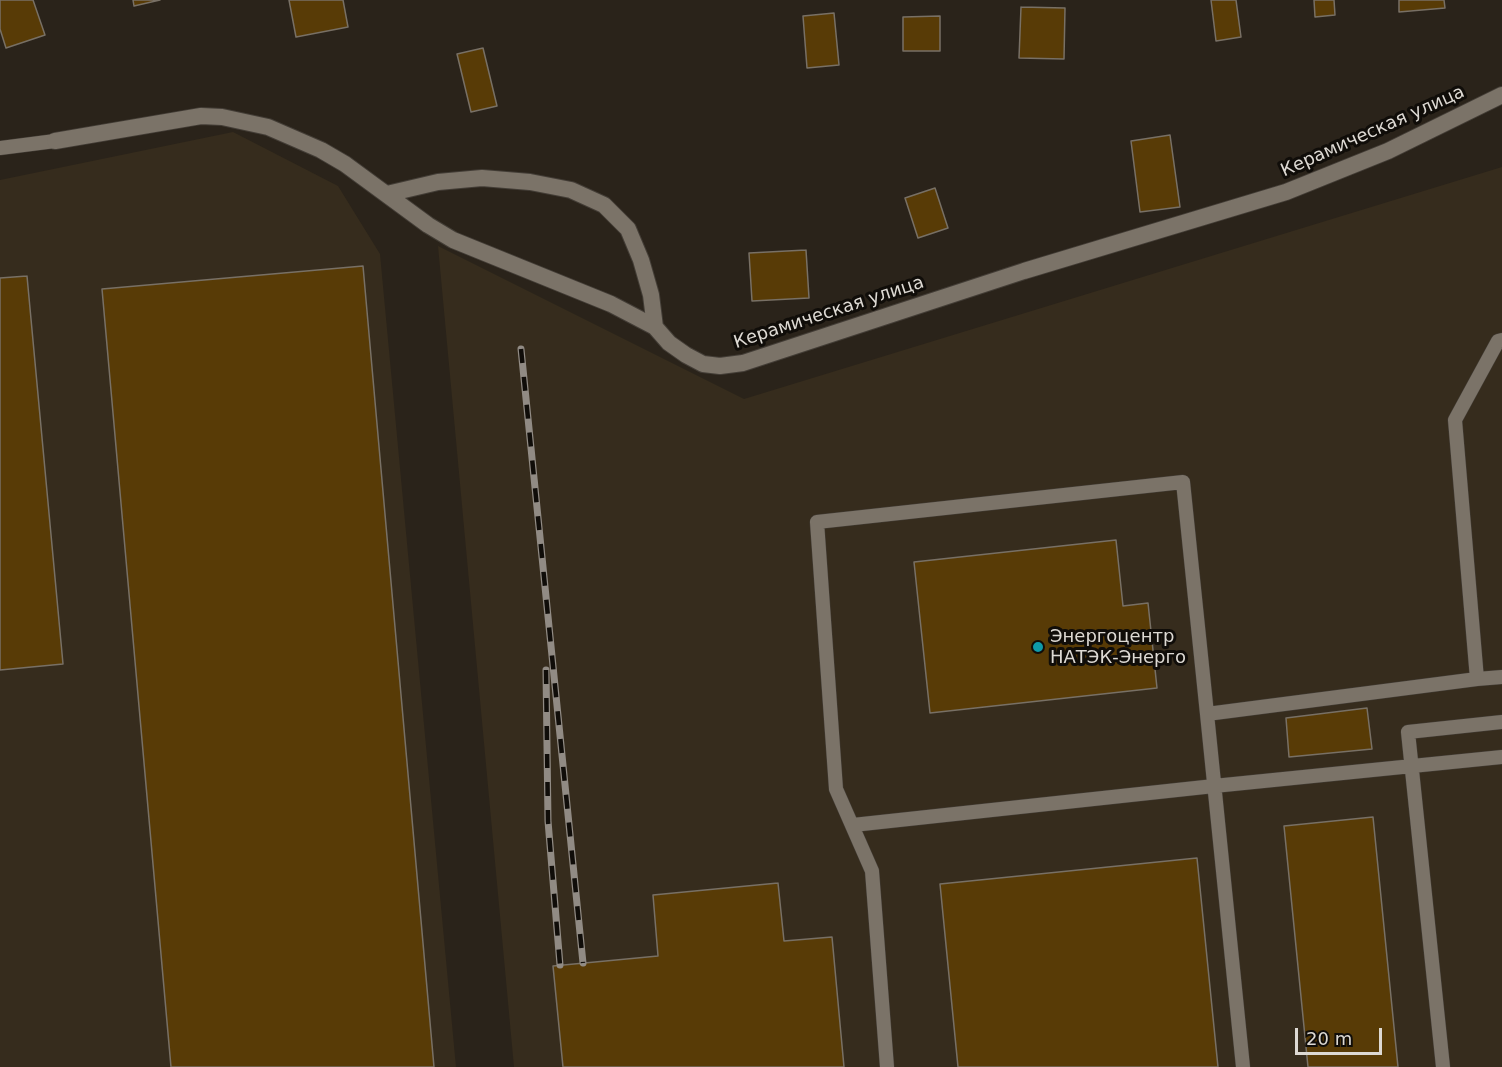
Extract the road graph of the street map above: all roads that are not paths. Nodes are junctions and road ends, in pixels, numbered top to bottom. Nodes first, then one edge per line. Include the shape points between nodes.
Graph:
1 (1502, 95) edge
2 (55, 141) joint
3 (0, 148) edge
4 (387, 195) junction
5 (655, 327) junction
6 (1502, 340) edge
7 (1502, 677) edge
8 (1476, 679) junction
9 (1207, 714) junction
10 (1502, 722) edge
11 (1502, 757) edge
12 (1411, 766) junction
13 (1214, 786) junction
14 (853, 825) junction
15 (887, 1067) edge
16 (1243, 1067) edge
17 (1443, 1067) edge

1 - 5 street, Керамическая улица via 1388,151 1286,192 1024,271 742,363 703,364 669,343
2 - 3 lane
2 - 4 street, Керамическая улица via 201,116 222,117 268,127 321,150
4 - 5 street, Керамическая улица via 453,240 611,304
4 - 5 street via 438,182 482,178 571,190 604,204 628,229 642,260
6 - 8 lane via 1455,420
7 - 8 lane
8 - 9 lane
9 - 13 lane
9 - 14 lane via 1183,482 817,522 836,789
10 - 12 lane via 1408,732
11 - 12 lane
12 - 13 lane
12 - 17 lane
13 - 14 lane
13 - 16 lane
14 - 15 lane via 872,870

